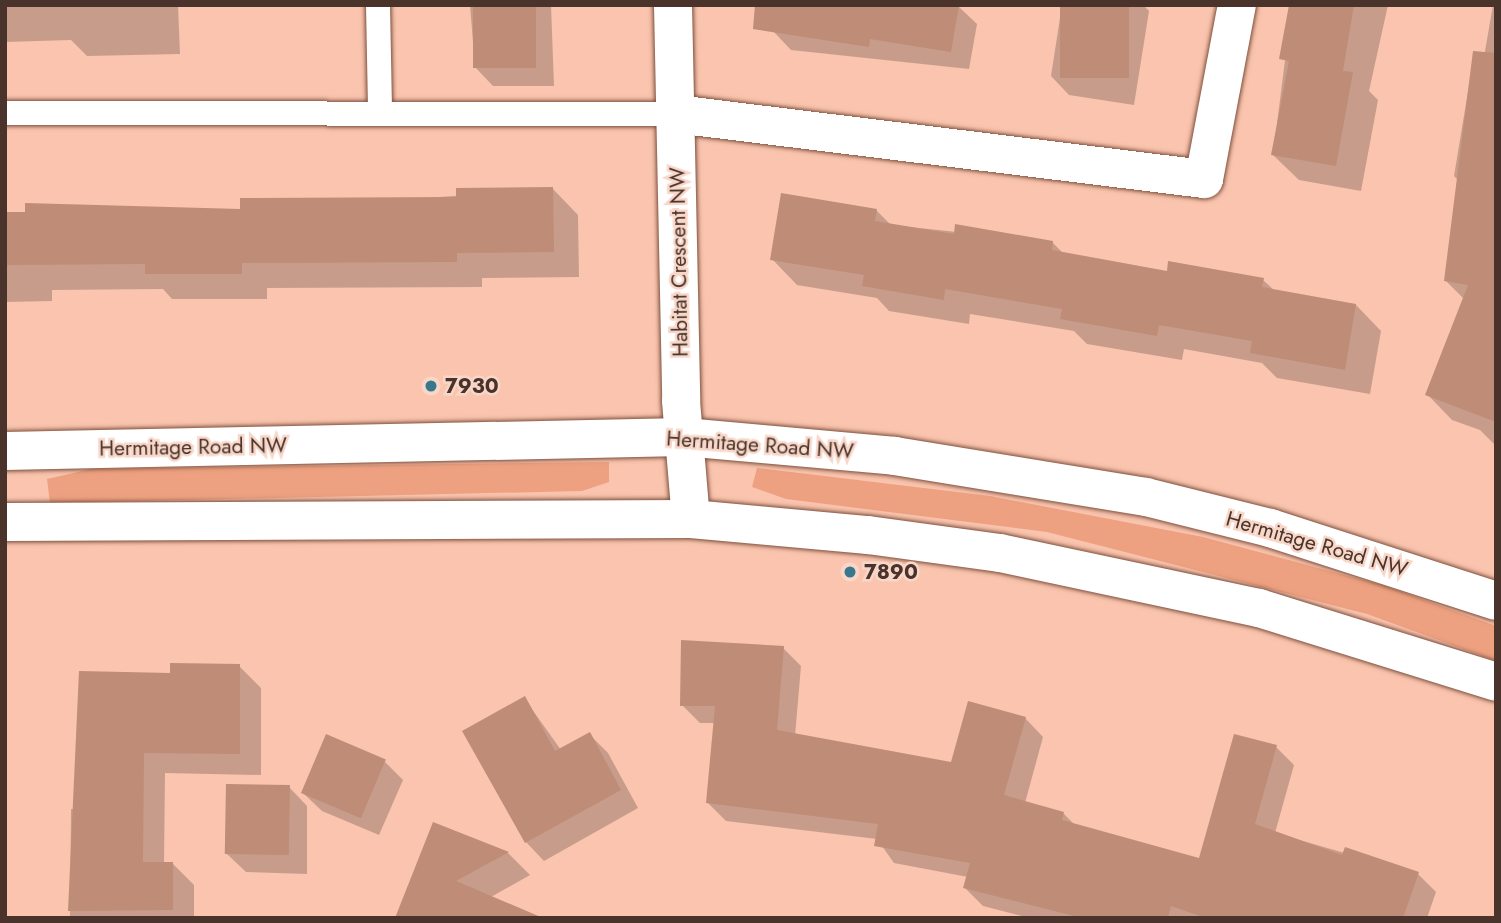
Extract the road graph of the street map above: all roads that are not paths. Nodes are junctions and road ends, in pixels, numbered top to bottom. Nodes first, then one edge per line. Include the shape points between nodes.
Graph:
1 (378, 5) edge
2 (673, 5) edge
3 (1237, 5) edge
4 (380, 112) junction
5 (5, 113) edge
6 (676, 114) junction
7 (684, 437) junction
8 (5, 451) edge
9 (691, 519) junction
10 (5, 522) edge
11 (1496, 601) edge
12 (1496, 682) edge

1 - 4 lane
2 - 6 street, Habitat Crescent NW
3 - 6 street via 1204,178
4 - 5 lane
4 - 6 lane
6 - 7 street, Habitat Crescent NW
7 - 8 street, Hermitage Road NW
7 - 9 street, Habitat Crescent NW
7 - 11 street, Hermitage Road NW via 895,456 1146,497 1270,528
9 - 10 street
9 - 12 street via 894,538 1130,578 1259,608

